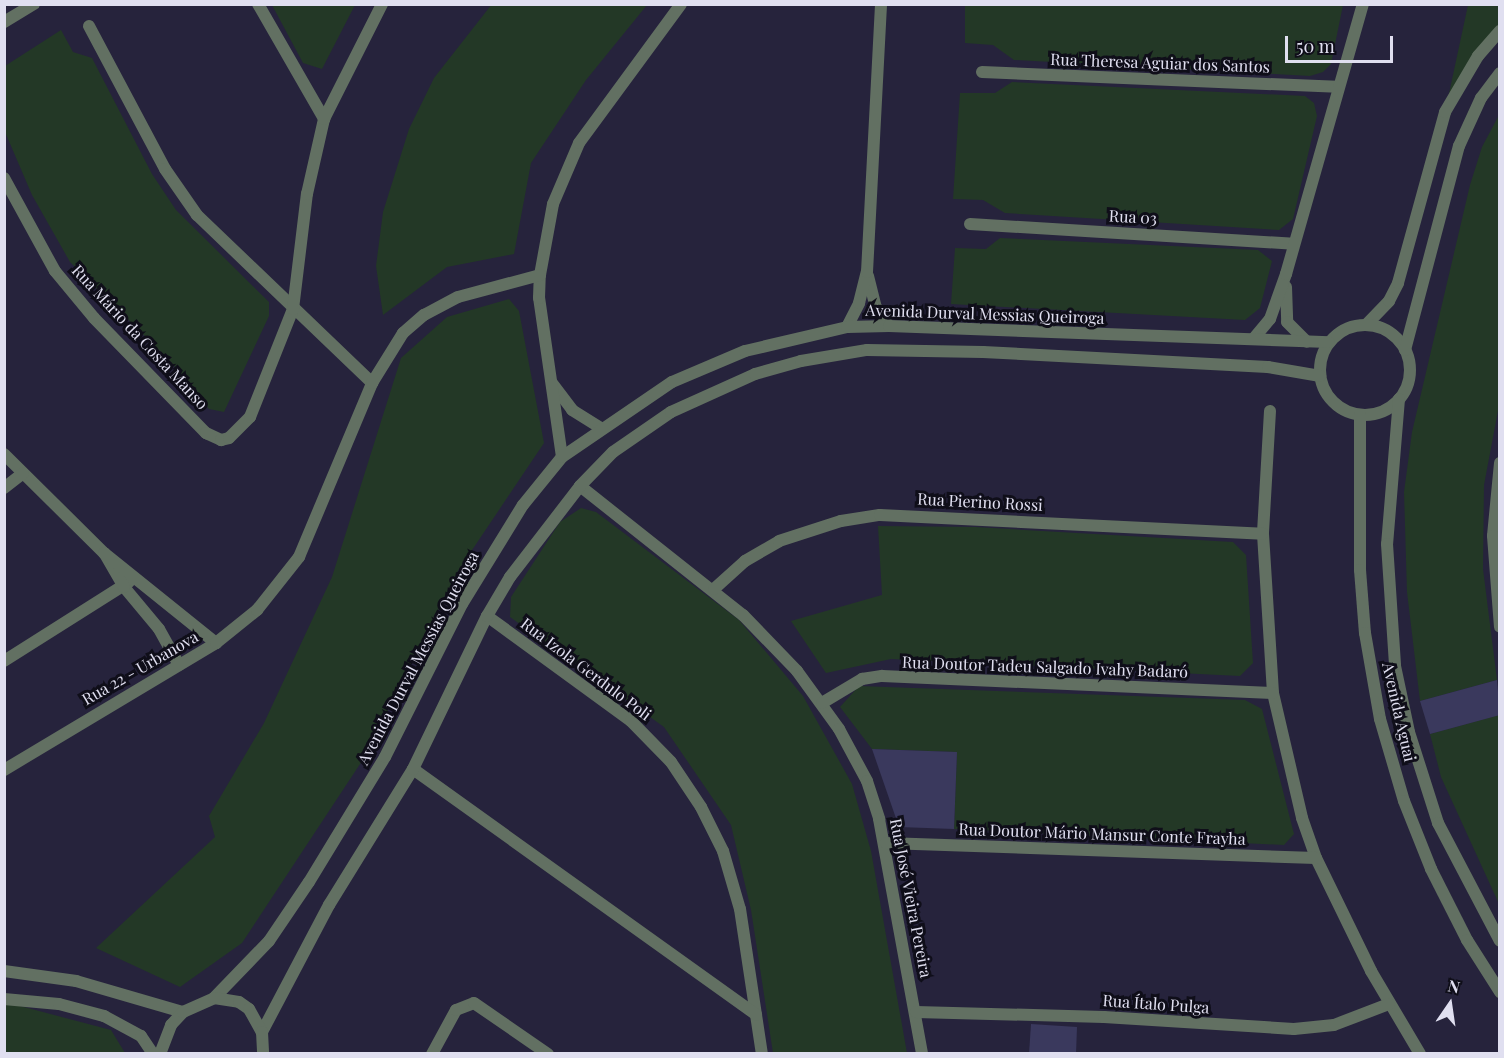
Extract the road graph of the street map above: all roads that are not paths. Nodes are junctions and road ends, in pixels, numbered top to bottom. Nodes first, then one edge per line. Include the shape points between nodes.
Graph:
1 (34, 4) edge
2 (258, 4) edge
3 (382, 4) edge
4 (681, 4) edge
5 (881, 4) edge
6 (1363, 4) edge
7 (4, 22) edge
8 (89, 26) dead end
9 (1500, 31) edge
10 (982, 72) dead end
11 (1500, 73) edge
12 (1337, 87) junction
13 (324, 119) junction
14 (4, 177) edge
15 (970, 224) dead end
16 (1293, 244) junction
17 (867, 272) junction
18 (540, 274) junction
19 (1286, 274) junction
20 (293, 309) junction
21 (1366, 325) junction
22 (888, 326) junction
23 (847, 327) junction
24 (1254, 338) junction
25 (1308, 342) junction
26 (1329, 342) junction
27 (1405, 350) junction
28 (1320, 376) junction
29 (551, 382) junction
30 (372, 383) junction
31 (1399, 399) junction
32 (1270, 411) dead end
33 (1360, 415) junction
34 (601, 429) junction
35 (4, 454) edge
36 (562, 457) junction
37 (1500, 463) edge
38 (22, 473) junction
39 (580, 486) junction
40 (4, 488) edge
41 (1263, 534) junction
42 (104, 553) junction
43 (135, 577) junction
44 (124, 586) junction
45 (714, 589) junction
46 (487, 616) junction
47 (1500, 627) edge
48 (216, 643) junction
49 (4, 661) edge
50 (179, 665) junction
51 (1273, 693) junction
52 (822, 703) junction
53 (414, 769) junction
54 (4, 770) edge
55 (886, 843) junction
56 (1316, 858) junction
57 (1500, 941) edge
58 (4, 971) edge
59 (1500, 992) edge
60 (214, 998) junction
61 (4, 999) edge
62 (1389, 1004) junction
63 (183, 1012) junction
64 (916, 1012) junction
65 (756, 1015) junction
66 (262, 1032) junction
67 (153, 1053) edge
68 (160, 1053) edge
69 (263, 1053) edge
70 (432, 1053) edge
71 (548, 1053) edge
72 (762, 1053) edge
73 (922, 1053) edge
74 (1420, 1053) edge

1 - 7 street
2 - 13 street
3 - 13 street
4 - 18 street via 579,143 553,204
5 - 17 street
6 - 12 street
8 - 20 street via 180,192
9 - 21 street via 1479,56 1445,112 1398,282 1389,301
10 - 12 street, Rua Theresa Aguiar dos Santos
11 - 27 street via 1481,98 1459,146
12 - 16 street
13 - 20 street via 308,195
14 - 20 street, Rua Mário da Costa Manso via 56,271 94,318 214,438 229,438 250,417
15 - 16 street, Rua 03
16 - 19 street
17 - 22 street via 876,307
17 - 23 street via 860,303
18 - 29 street via 539,298
18 - 30 street, Rua 22 - Urbanova via 482,289 424,315 393,346
19 - 24 street via 1270,320
19 - 25 street via 1287,322
20 - 30 street
21 - 26 street via 1339,333
21 - 27 street via 1389,332
22 - 23 street, Avenida Durval Messias Queiroga
22 - 24 street, Avenida Durval Messias Queiroga
23 - 34 street, Avenida Durval Messias Queiroga via 804,334 708,364 672,382
24 - 25 street, Avenida Durval Messias Queiroga
25 - 26 street, Avenida Durval Messias Queiroga
26 - 28 street via 1321,358
27 - 31 street via 1409,376
28 - 33 street via 1333,402
28 - 39 street via 1268,367 867,350 801,361 710,391 638,433
29 - 34 street via 572,410
29 - 36 street
30 - 48 street, Rua 22 - Urbanova via 310,537 282,583 257,610
31 - 33 street via 1375,414
31 - 57 street, Avenida Aguai via 1387,544 1395,666 1409,732 1438,823
32 - 41 street
33 - 59 street, Avenida Aguai via 1360,570 1365,633 1380,719 1404,801 1431,869 1467,940
34 - 36 street, Avenida Durval Messias Queiroga
35 - 38 street
36 - 60 street, Avenida Durval Messias Queiroga via 523,505 462,604 384,758 309,882 269,941
37 - 47 street via 1493,536
38 - 40 street
38 - 42 street
39 - 45 street, Rua José Vieira Pereira
39 - 46 street via 546,526
41 - 45 street, Rua Pierino Rossi via 880,516 842,521 779,541 745,561
41 - 51 street
42 - 43 street
42 - 44 street
43 - 44 street
43 - 48 street
44 - 49 street
44 - 50 street via 159,629
45 - 52 street, Rua José Vieira Pereira via 769,639
46 - 53 street
46 - 65 street, Rua Izola Gerdulo Poli via 631,721 655,743 686,782 713,827 729,870 740,909
48 - 50 street, Rua 22 - Urbanova
50 - 54 street, Rua 22 - Urbanova
51 - 52 street, Rua Doutor Tadeu Salgado Ivahy Badaró via 882,676 862,679
51 - 56 street via 1302,818
52 - 55 street, Rua José Vieira Pereira via 859,764
53 - 65 street
53 - 66 street via 329,905
55 - 56 street, Rua Doutor Mário Mansur Conte Frayha
55 - 64 street, Rua José Vieira Pereira
56 - 62 street
58 - 63 street via 76,981
60 - 63 street
60 - 66 street via 244,1005
61 - 67 street via 59,1004 104,1016 141,1036
62 - 64 street, Rua Ítalo Pulga via 1334,1025 1294,1029 1104,1017
62 - 74 street
63 - 68 street via 171,1025
64 - 73 street, Rua José Vieira Pereira
65 - 72 street, Rua Izola Gerdulo Poli
66 - 69 street
70 - 71 street via 449,1019 463,1004 482,1005

